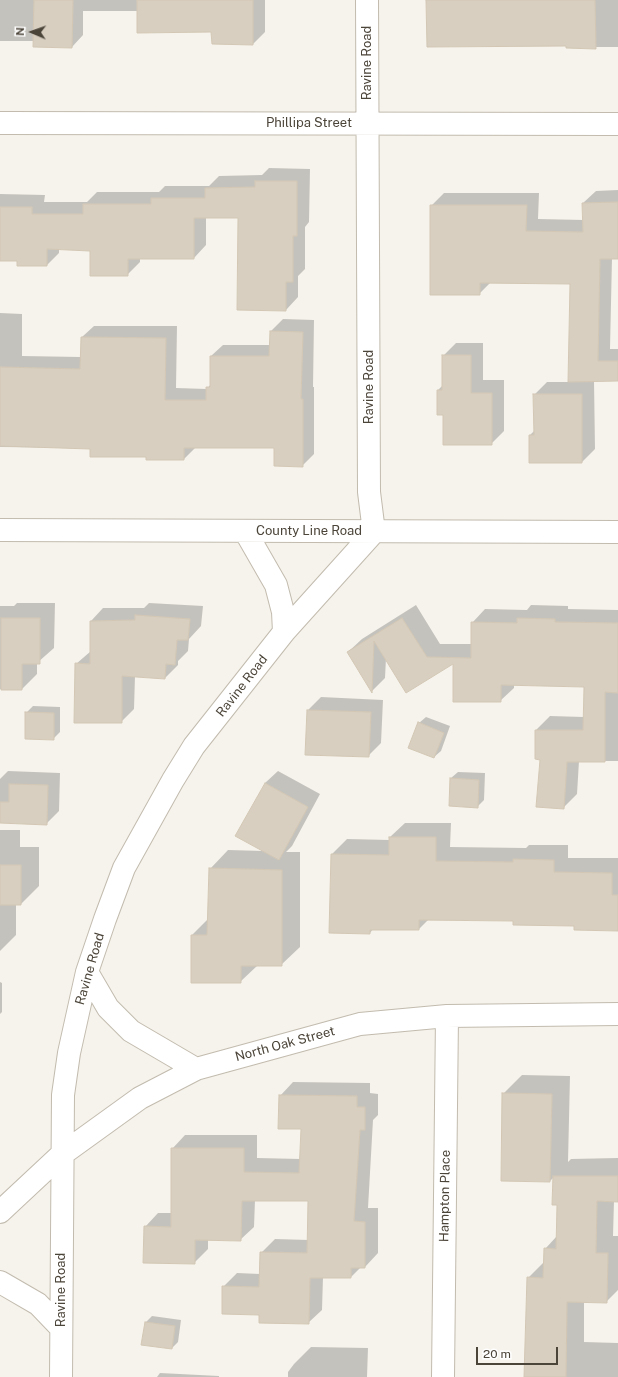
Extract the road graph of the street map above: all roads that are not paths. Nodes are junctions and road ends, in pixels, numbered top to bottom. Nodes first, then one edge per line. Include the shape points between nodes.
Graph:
1 (367, 0) edge
2 (0, 123) edge
3 (368, 123) junction
4 (618, 124) edge
5 (0, 530) edge
6 (245, 531) junction
7 (374, 532) junction
8 (618, 532) edge
9 (284, 632) junction
10 (87, 972) junction
11 (618, 1014) edge
12 (447, 1016) junction
13 (196, 1068) junction
14 (61, 1155) junction
15 (0, 1212) edge
16 (0, 1282) edge
17 (61, 1328) junction
18 (61, 1377) edge
19 (443, 1377) edge

1 - 3 street, Ravine Road
2 - 3 street, Phillipa Street
3 - 4 street, Phillipa Street
3 - 7 street, Ravine Road via 369,492
5 - 6 street, County Line Road
6 - 7 street, County Line Road
6 - 9 street via 276,585 283,612
7 - 8 street, County Line Road
7 - 9 street, Ravine Road
9 - 10 street, Ravine Road via 194,746 173,780 124,868
10 - 13 street via 108,1008 131,1031
10 - 14 street, Ravine Road via 68,1053 63,1095
11 - 12 street, North Oak Street
12 - 13 street, North Oak Street via 360,1024
12 - 19 street, Hampton Place
13 - 14 street, North Oak Street via 140,1098
14 - 15 street, North Oak Street
14 - 17 street, Ravine Road
16 - 17 street via 38,1304
17 - 18 street, Ravine Road

